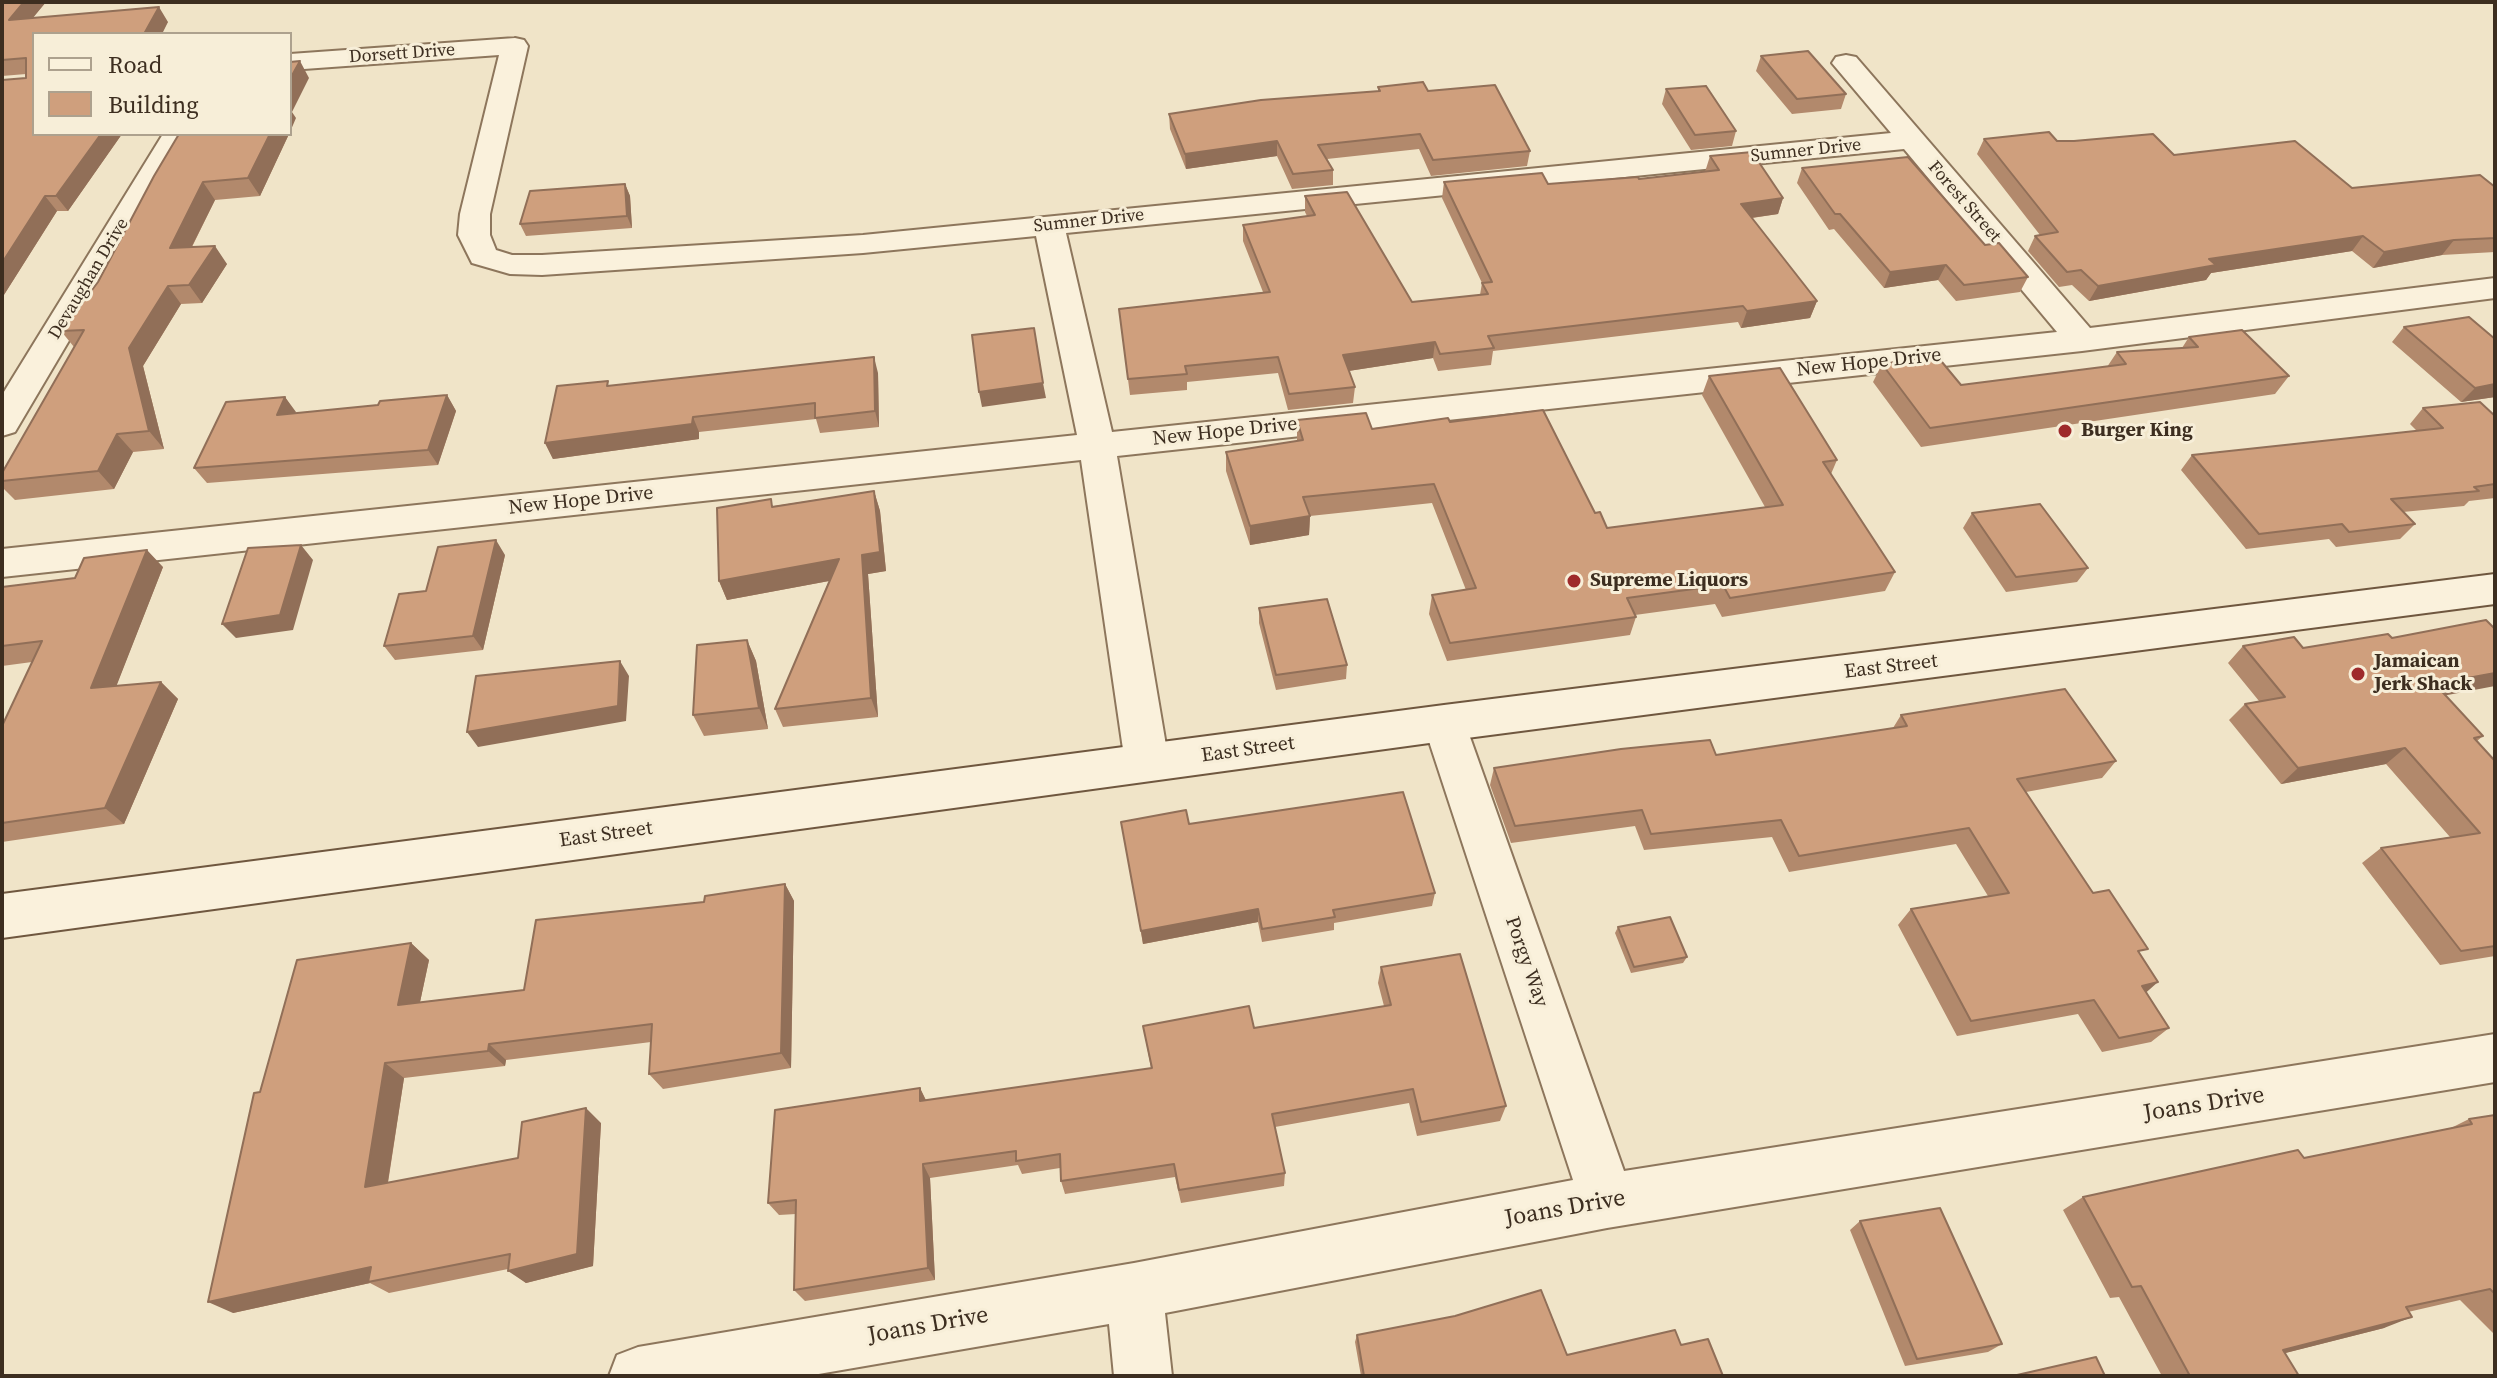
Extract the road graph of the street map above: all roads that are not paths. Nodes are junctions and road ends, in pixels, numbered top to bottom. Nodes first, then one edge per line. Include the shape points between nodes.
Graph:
1 (515, 46) joint
2 (292, 62) edge
3 (1846, 63) dead end
4 (176, 136) edge
5 (1911, 140) junction
6 (1049, 225) junction
7 (2495, 288) edge
8 (2436, 293) junction
9 (2471, 324) edge
10 (2082, 340) junction
11 (2, 424) edge
12 (1097, 446) junction
13 (2, 563) edge
14 (2495, 589) edge
15 (1444, 723) junction
16 (1147, 763) junction
17 (2, 916) edge
18 (2495, 1058) edge
19 (1607, 1201) junction
20 (1134, 1291) junction
21 (638, 1376) edge
22 (1143, 1376) edge

1 - 2 street, Dorsett Drive
1 - 6 street, Sumner Drive via 475,214 474,235 483,256 542,265 863,244
3 - 5 street, Forest Street
4 - 11 street, Devaughan Drive
5 - 6 street, Sumner Drive
5 - 10 street, Forest Street
6 - 12 street
7 - 8 street, New Hope Drive
8 - 9 street
8 - 10 street, New Hope Drive
10 - 12 street, New Hope Drive
12 - 13 street, New Hope Drive
12 - 16 street
14 - 15 main road, East Street
15 - 16 main road, East Street
15 - 19 street, Porgy Way
16 - 17 main road, East Street
18 - 19 street, Joans Drive
19 - 20 street, Joans Drive
20 - 21 street, Joans Drive
20 - 22 street

